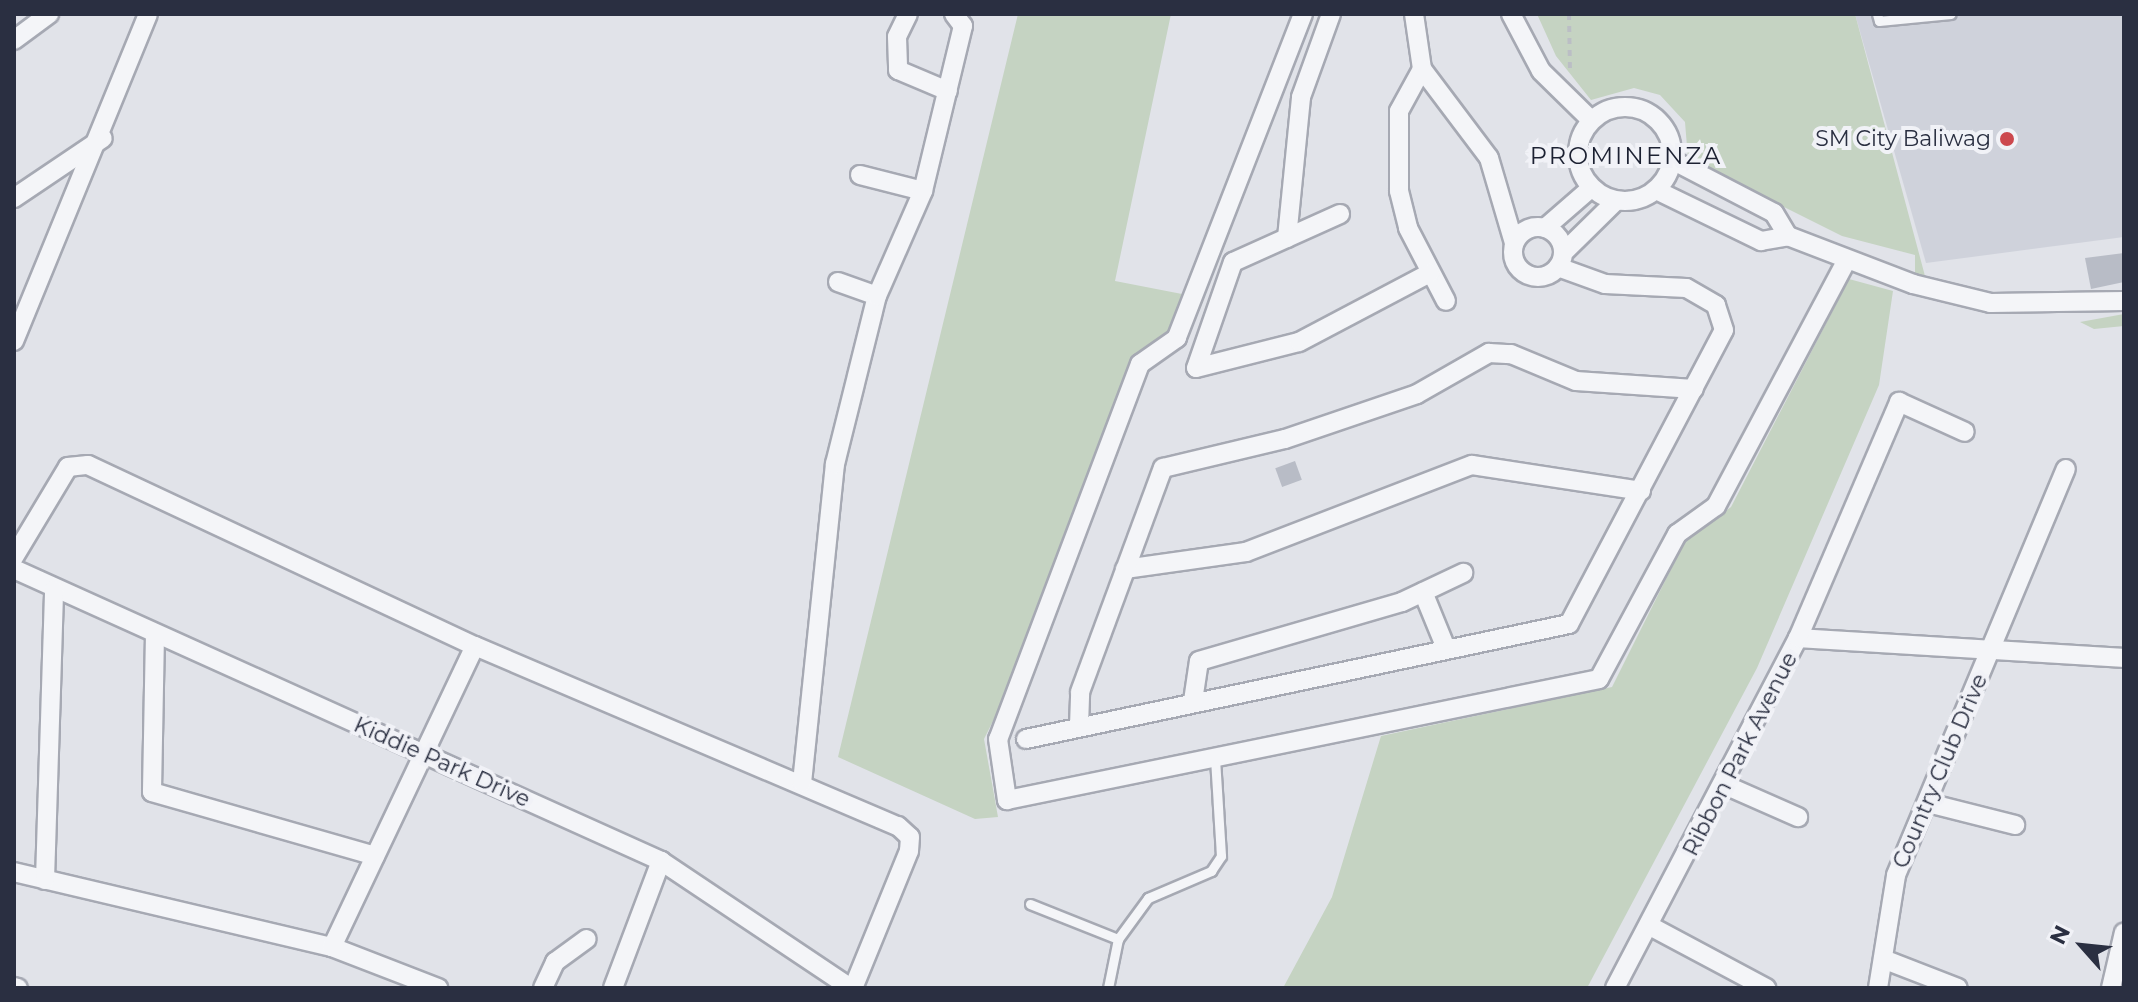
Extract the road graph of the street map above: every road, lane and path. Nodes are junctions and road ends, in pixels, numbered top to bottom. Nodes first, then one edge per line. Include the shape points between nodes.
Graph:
1 (49, 14) edge
2 (148, 14) edge
3 (908, 14) edge
4 (954, 14) edge
5 (1303, 14) edge
6 (1331, 14) edge
7 (1414, 14) edge
8 (1511, 14) edge
9 (1569, 14) edge
10 (1877, 14) edge
11 (1951, 14) edge
12 (14, 40) edge
13 (1422, 69) junction
14 (948, 91) junction
15 (1563, 93) junction
16 (1591, 120) junction
17 (103, 138) junction
18 (1672, 160) junction
19 (860, 175) dead end
20 (1591, 188) junction
21 (1656, 190) junction
22 (923, 191) junction
23 (14, 198) edge
24 (1616, 201) junction
25 (1340, 214) dead end
26 (1545, 228) junction
27 (1788, 236) junction
28 (1287, 238) junction
29 (1514, 243) junction
30 (1560, 260) junction
31 (1847, 260) junction
32 (1430, 273) junction
33 (838, 282) dead end
34 (877, 296) junction
35 (1446, 301) dead end
36 (2124, 301) edge
37 (14, 341) edge
38 (1694, 389) junction
39 (1965, 432) dead end
40 (2066, 469) dead end
41 (1641, 491) junction
42 (14, 557) edge
43 (14, 569) edge
44 (1125, 569) junction
45 (1463, 573) dead end
46 (54, 590) junction
47 (1423, 592) junction
48 (155, 634) junction
49 (1798, 638) junction
50 (475, 646) junction
51 (1445, 646) junction
52 (1990, 650) junction
53 (2124, 658) edge
54 (1193, 701) junction
55 (1079, 726) junction
56 (1026, 739) dead end
57 (427, 754) junction
58 (1215, 757) junction
59 (802, 783) junction
60 (1725, 785) junction
61 (1928, 803) junction
62 (1798, 817) dead end
63 (2015, 825) dead end
64 (375, 856) junction
65 (661, 861) junction
66 (14, 872) edge
67 (45, 880) junction
68 (1030, 904) dead end
69 (1650, 926) junction
70 (2124, 932) edge
71 (587, 939) dead end
72 (1118, 939) junction
73 (332, 947) junction
74 (1883, 959) junction
75 (2117, 976) edge
76 (438, 988) edge
77 (543, 988) edge
78 (613, 988) edge
79 (852, 988) edge
80 (1108, 988) edge
81 (1615, 988) edge
82 (1766, 988) edge
83 (1878, 988) edge
84 (1958, 988) edge

1 - 12 street
2 - 17 street
3 - 14 street via 897,37 898,70
4 - 14 street via 963,26
5 - 58 street via 1177,338 1140,364 998,739 1007,800
6 - 28 street via 1301,97
7 - 13 street
8 - 15 street via 1541,71
9 - 15 path via 1574,56
10 - 11 lane via 1879,21
13 - 29 street via 1489,158
13 - 32 street via 1399,111 1396,156 1408,228
14 - 22 street
15 - 16 street
16 - 18 street via 1617,108 1645,111 1661,123
16 - 20 street via 1578,162
17 - 23 street
17 - 37 street
18 - 21 street
18 - 27 street via 1774,213
19 - 22 street
20 - 24 street
20 - 26 street
21 - 24 street
21 - 27 street via 1761,241
22 - 34 street
24 - 30 street
25 - 28 street
26 - 29 street via 1527,229
26 - 30 street
27 - 31 street
28 - 32 street via 1233,262 1196,368 1299,342
29 - 30 street via 1517,266 1529,276
30 - 38 street via 1605,284 1670,284 1716,305 1724,330
31 - 36 street via 1991,303
31 - 58 street via 1716,506 1677,534 1599,679
32 - 35 street
33 - 34 street
34 - 59 street via 835,464
38 - 41 street
38 - 44 street via 1576,381 1511,354 1489,353 1417,394 1285,439 1163,468
39 - 49 street via 1899,402
40 - 52 street, Country Club Drive
41 - 44 street via 1472,465 1246,552
41 - 51 street via 1569,624
42 - 50 street via 76,462
43 - 46 street, Kiddie Park Drive
44 - 55 street via 1080,692
45 - 47 street
46 - 48 street, Kiddie Park Drive
46 - 67 street
47 - 51 street
47 - 54 street via 1274,644 1199,661
48 - 57 street, Kiddie Park Drive
48 - 64 street via 152,792
49 - 52 street, Ribbon Park Avenue
49 - 60 street, Ribbon Park Avenue
50 - 57 street
50 - 59 street
51 - 54 street
52 - 53 street, Ribbon Park Avenue
52 - 61 street, Country Club Drive
54 - 55 street
55 - 56 street
57 - 64 street
57 - 65 street, Kiddie Park Drive
58 - 72 lane via 1221,856 1211,871 1148,898
59 - 79 street via 910,837
60 - 62 street
60 - 69 street, Ribbon Park Avenue
61 - 63 street
61 - 74 street, Country Club Drive via 1896,875
64 - 73 street
65 - 78 street
65 - 79 street, Kiddie Park Drive
66 - 67 street
67 - 73 street
68 - 72 lane
69 - 81 street, Ribbon Park Avenue
69 - 82 street
70 - 75 street
71 - 77 street via 555,962
72 - 80 lane
73 - 76 street
74 - 83 street, Country Club Drive
74 - 84 street

